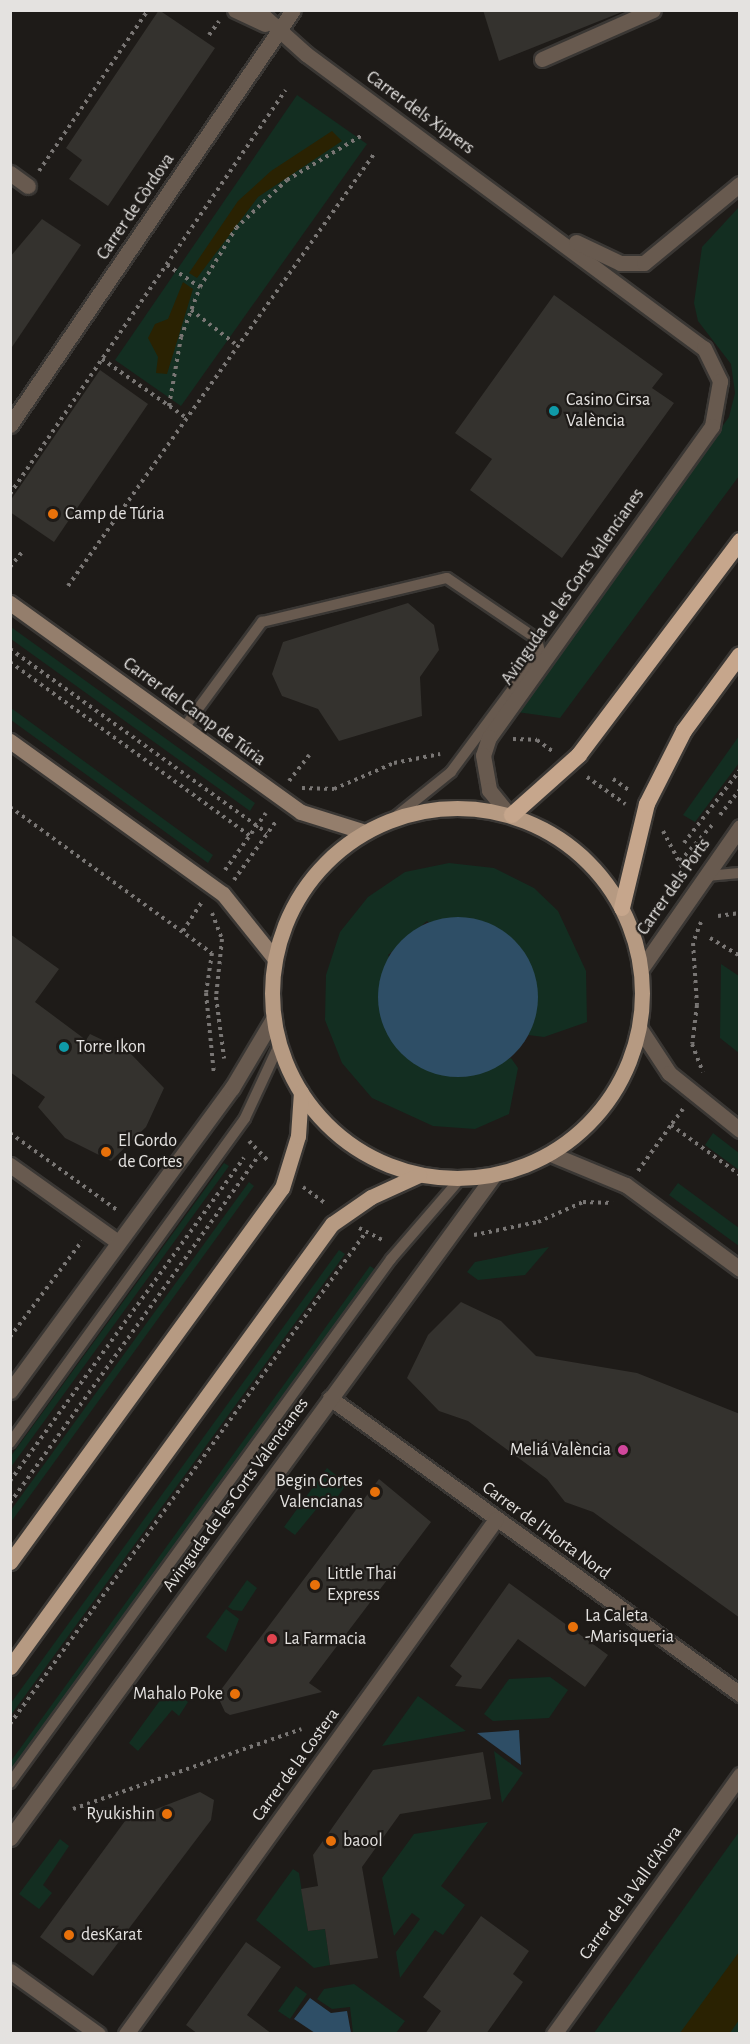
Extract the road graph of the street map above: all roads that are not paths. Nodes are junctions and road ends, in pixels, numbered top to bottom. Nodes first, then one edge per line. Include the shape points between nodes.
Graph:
1 (235, 10) edge
2 (256, 10) edge
3 (292, 10) edge
4 (653, 10) edge
5 (279, 31) junction
6 (542, 59) dead end
7 (10, 173) edge
8 (740, 184) edge
9 (28, 186) road end
10 (541, 224) junction
11 (720, 381) joint
12 (10, 425) edge
13 (740, 541) edge
14 (10, 603) edge
15 (740, 655) edge
16 (184, 728) junction
17 (10, 741) edge
18 (511, 815) junction
19 (394, 818) junction
20 (740, 827) edge
21 (365, 832) junction
22 (740, 873) edge
23 (706, 876) junction
24 (622, 908) junction
25 (275, 958) junction
26 (641, 969) junction
27 (273, 1019) junction
28 (640, 1029) junction
29 (279, 1045) junction
30 (301, 1092) junction
31 (740, 1130) edge
32 (551, 1154) junction
33 (10, 1165) edge
34 (419, 1175) junction
35 (494, 1175) junction
36 (460, 1179) junction
37 (118, 1242) junction
38 (740, 1269) edge
39 (10, 1391) edge
40 (330, 1398) junction
41 (10, 1443) edge
42 (496, 1519) junction
43 (10, 1562) edge
44 (10, 1667) edge
45 (740, 1694) edge
46 (740, 1775) edge
47 (10, 1783) edge
48 (10, 1838) edge
49 (10, 1971) edge
50 (98, 2034) edge
51 (126, 2034) edge
52 (554, 2034) edge

1 - 5 street, Carrer dels Xiprers
2 - 5 street, Carrer dels Xiprers
3 - 5 street, Carrer de Còrdova
4 - 6 street
5 - 10 street, Carrer dels Xiprers
5 - 12 street, Carrer de Còrdova
7 - 9 street
8 - 10 street, Carrer dels Xiprers via 653,258 635,265 620,263
10 - 11 street, Carrer dels Xiprers via 704,348
11 - 18 street, Avinguda de les Corts Valencianes via 712,426 489,738 483,755 489,790
13 - 18 highway via 579,755
14 - 16 main road, Carrer del Camp de Túria
15 - 24 highway via 684,731 647,804
16 - 19 lane via 262,622 447,578 540,643 540,652 451,772
16 - 21 main road, Carrer del Camp de Túria via 301,812
17 - 25 main road via 224,894
18 - 19 main road via 441,809
18 - 24 main road via 565,842 592,866
19 - 21 main road
20 - 23 street, Carrer dels Ports
21 - 25 main road via 306,884 289,914
22 - 23 lane
23 - 26 street, Carrer dels Ports
24 - 26 main road
25 - 27 main road
26 - 28 main road
27 - 29 main road
27 - 37 street via 232,1088
28 - 31 street via 669,1073
28 - 32 main road via 624,1075 606,1105
29 - 30 main road
29 - 41 lane via 245,1118
30 - 34 main road via 352,1146
30 - 43 main road via 298,1136 282,1188
32 - 35 main road
32 - 38 street via 626,1185
33 - 37 street
34 - 36 main road
34 - 44 main road via 370,1197 327,1232
35 - 36 main road
35 - 40 street, Avinguda de les Corts Valencianes
36 - 47 lane via 391,1258
37 - 39 street
40 - 42 street, Carrer de l'Horta Nord
40 - 48 street, Avinguda de les Corts Valencianes
42 - 45 street, Carrer de l'Horta Nord
42 - 51 street, Carrer de la Costera
46 - 52 street, Carrer de la Vall d'Aiora
49 - 50 street

